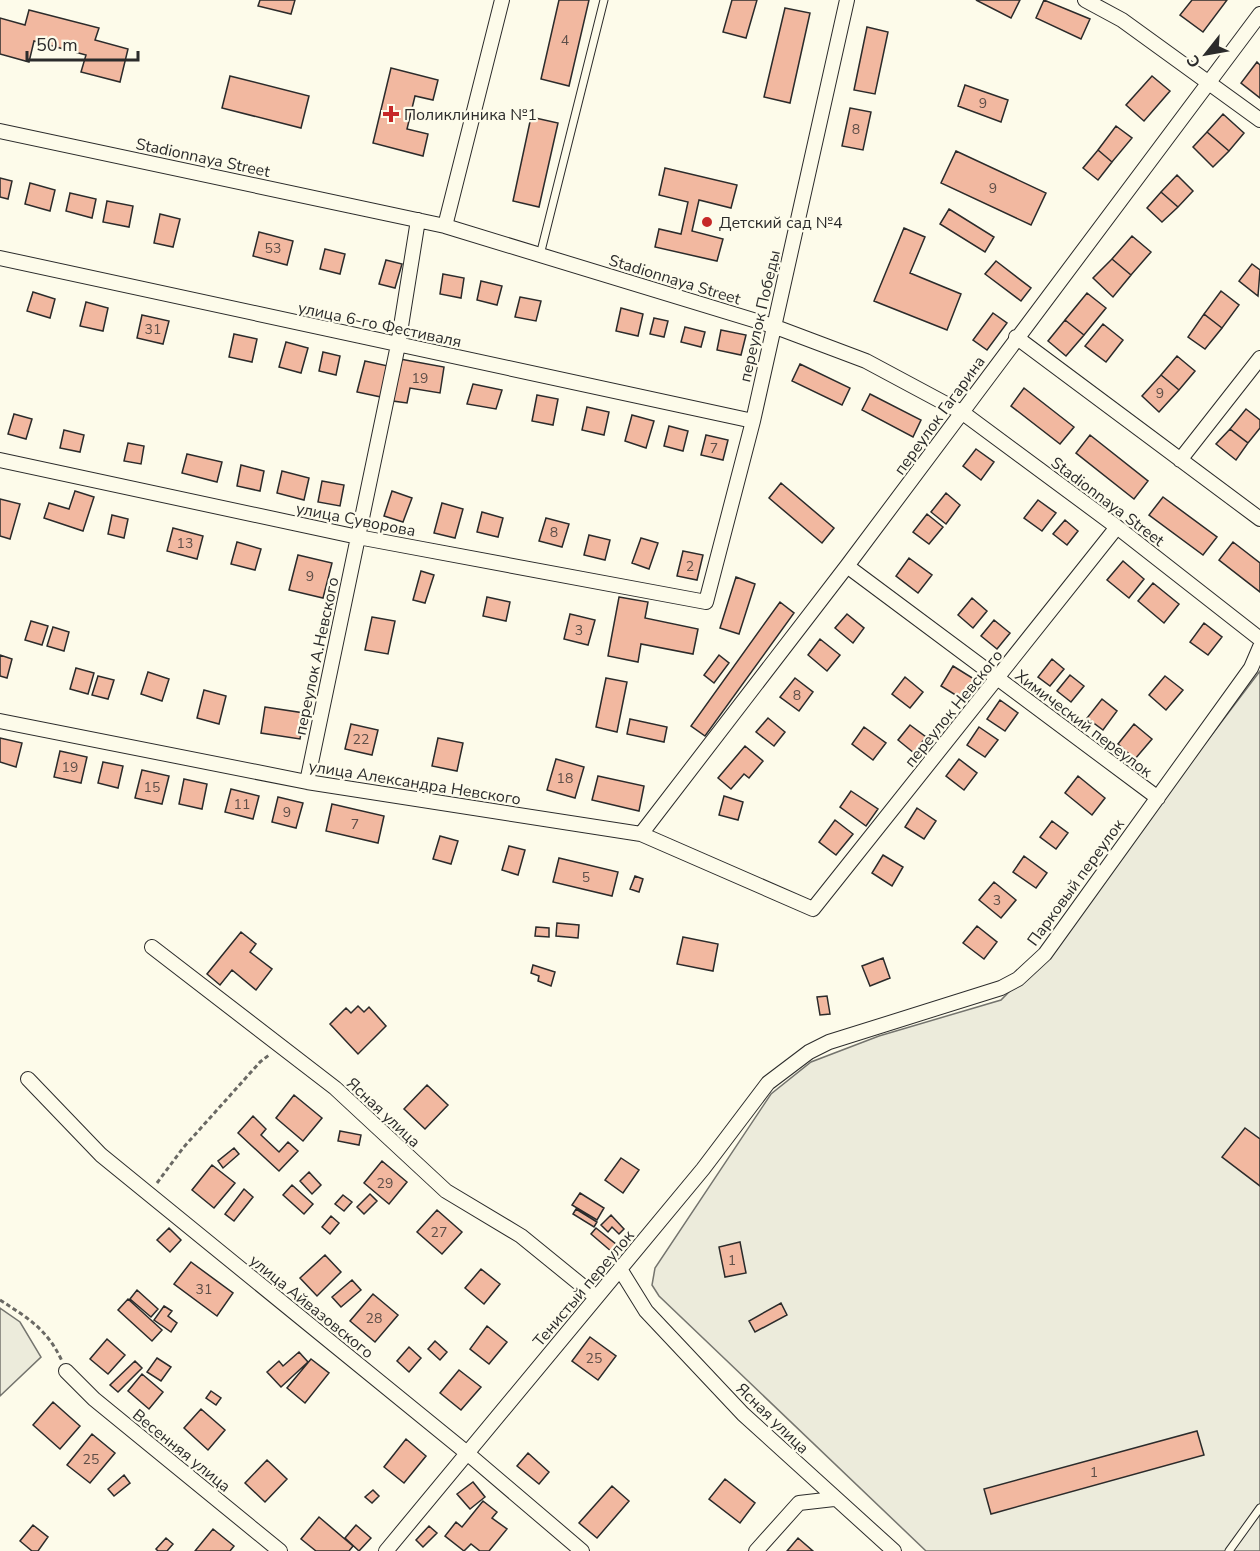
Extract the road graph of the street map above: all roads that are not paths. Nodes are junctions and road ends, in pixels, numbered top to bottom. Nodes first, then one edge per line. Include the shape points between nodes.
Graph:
1 (502, 0) edge
2 (604, 0) edge
3 (848, 0) edge
4 (1085, 0) edge
5 (1260, 14) edge
6 (1209, 82) junction
7 (1260, 120) edge
8 (0, 131) edge
9 (418, 220) junction
10 (445, 226) junction
11 (540, 255) junction
12 (0, 258) edge
13 (773, 326) junction
14 (1016, 337) junction
15 (398, 345) junction
16 (1260, 358) edge
17 (963, 413) junction
18 (753, 422) junction
19 (1180, 459) junction
20 (0, 460) edge
21 (1260, 519) edge
22 (1117, 527) junction
23 (358, 537) junction
24 (847, 566) junction
25 (706, 602) joint
26 (1260, 639) edge
27 (1260, 647) edge
28 (997, 679) junction
29 (0, 721) edge
30 (307, 782) junction
31 (1158, 798) junction
32 (641, 834) junction
33 (813, 909) joint
34 (152, 947) dead end
35 (809, 1052) joint
36 (28, 1079) dead end
37 (620, 1269) junction
38 (597, 1297) junction
39 (66, 1371) road end
40 (467, 1453) junction
41 (834, 1499) junction
42 (1260, 1508) edge
43 (279, 1551) edge
44 (386, 1551) edge
45 (582, 1551) edge
46 (756, 1551) edge
47 (894, 1551) edge
48 (1229, 1551) edge

1 - 10 street
2 - 11 lane
3 - 13 street, переулок Победы
4 - 6 street via 1122,20
5 - 6 street, переулок Гагарина
6 - 7 street
6 - 14 street, переулок Гагарина
8 - 9 street, Stadionnaya Street
9 - 10 street, Stadionnaya Street
9 - 15 street, переулок А.Невского
10 - 11 street, Stadionnaya Street
11 - 13 street, Stadionnaya Street
12 - 15 street, улица 6-го Фестиваля
13 - 17 street, Stadionnaya Street via 866,361
13 - 18 street, переулок Победы
14 - 17 street, переулок Гагарина
14 - 19 street
15 - 18 street, улица 6-го Фестиваля
15 - 23 street, переулок А.Невского
16 - 19 street
17 - 22 street, Stadionnaya Street
17 - 24 street, переулок Гагарина
18 - 25 street, переулок Победы
19 - 21 street
20 - 23 street, улица Суворова
22 - 26 street, Stadionnaya Street
22 - 28 street, переулок Невского
23 - 25 street, улица Суворова
23 - 30 street, переулок А.Невского
24 - 28 street, Химический переулок
24 - 32 street, переулок Гагарина
27 - 31 street, Парковый переулок via 1251,668
28 - 31 street, Химический переулок
28 - 33 street, переулок Невского
29 - 30 street, улица Александра Невского
30 - 32 street, улица Александра Невского
31 - 35 street, Парковый переулок via 1045,954 1018,979
32 - 33 street, улица Александра Невского
34 - 38 street, Ясная улица via 335,1088 446,1191 521,1236
35 - 37 street, Тенистый переулок via 768,1083
36 - 40 street, улица Айвазовского via 101,1155
37 - 38 street, Тенистый переулок
37 - 41 street, Ясная улица via 646,1311 743,1414
38 - 40 street, Тенистый переулок
39 - 43 street, Весенняя улица via 94,1399
40 - 44 street, Тенистый переулок
40 - 45 street, улица Айвазовского
41 - 46 street via 799,1503
41 - 47 street, Ясная улица
42 - 48 lane

